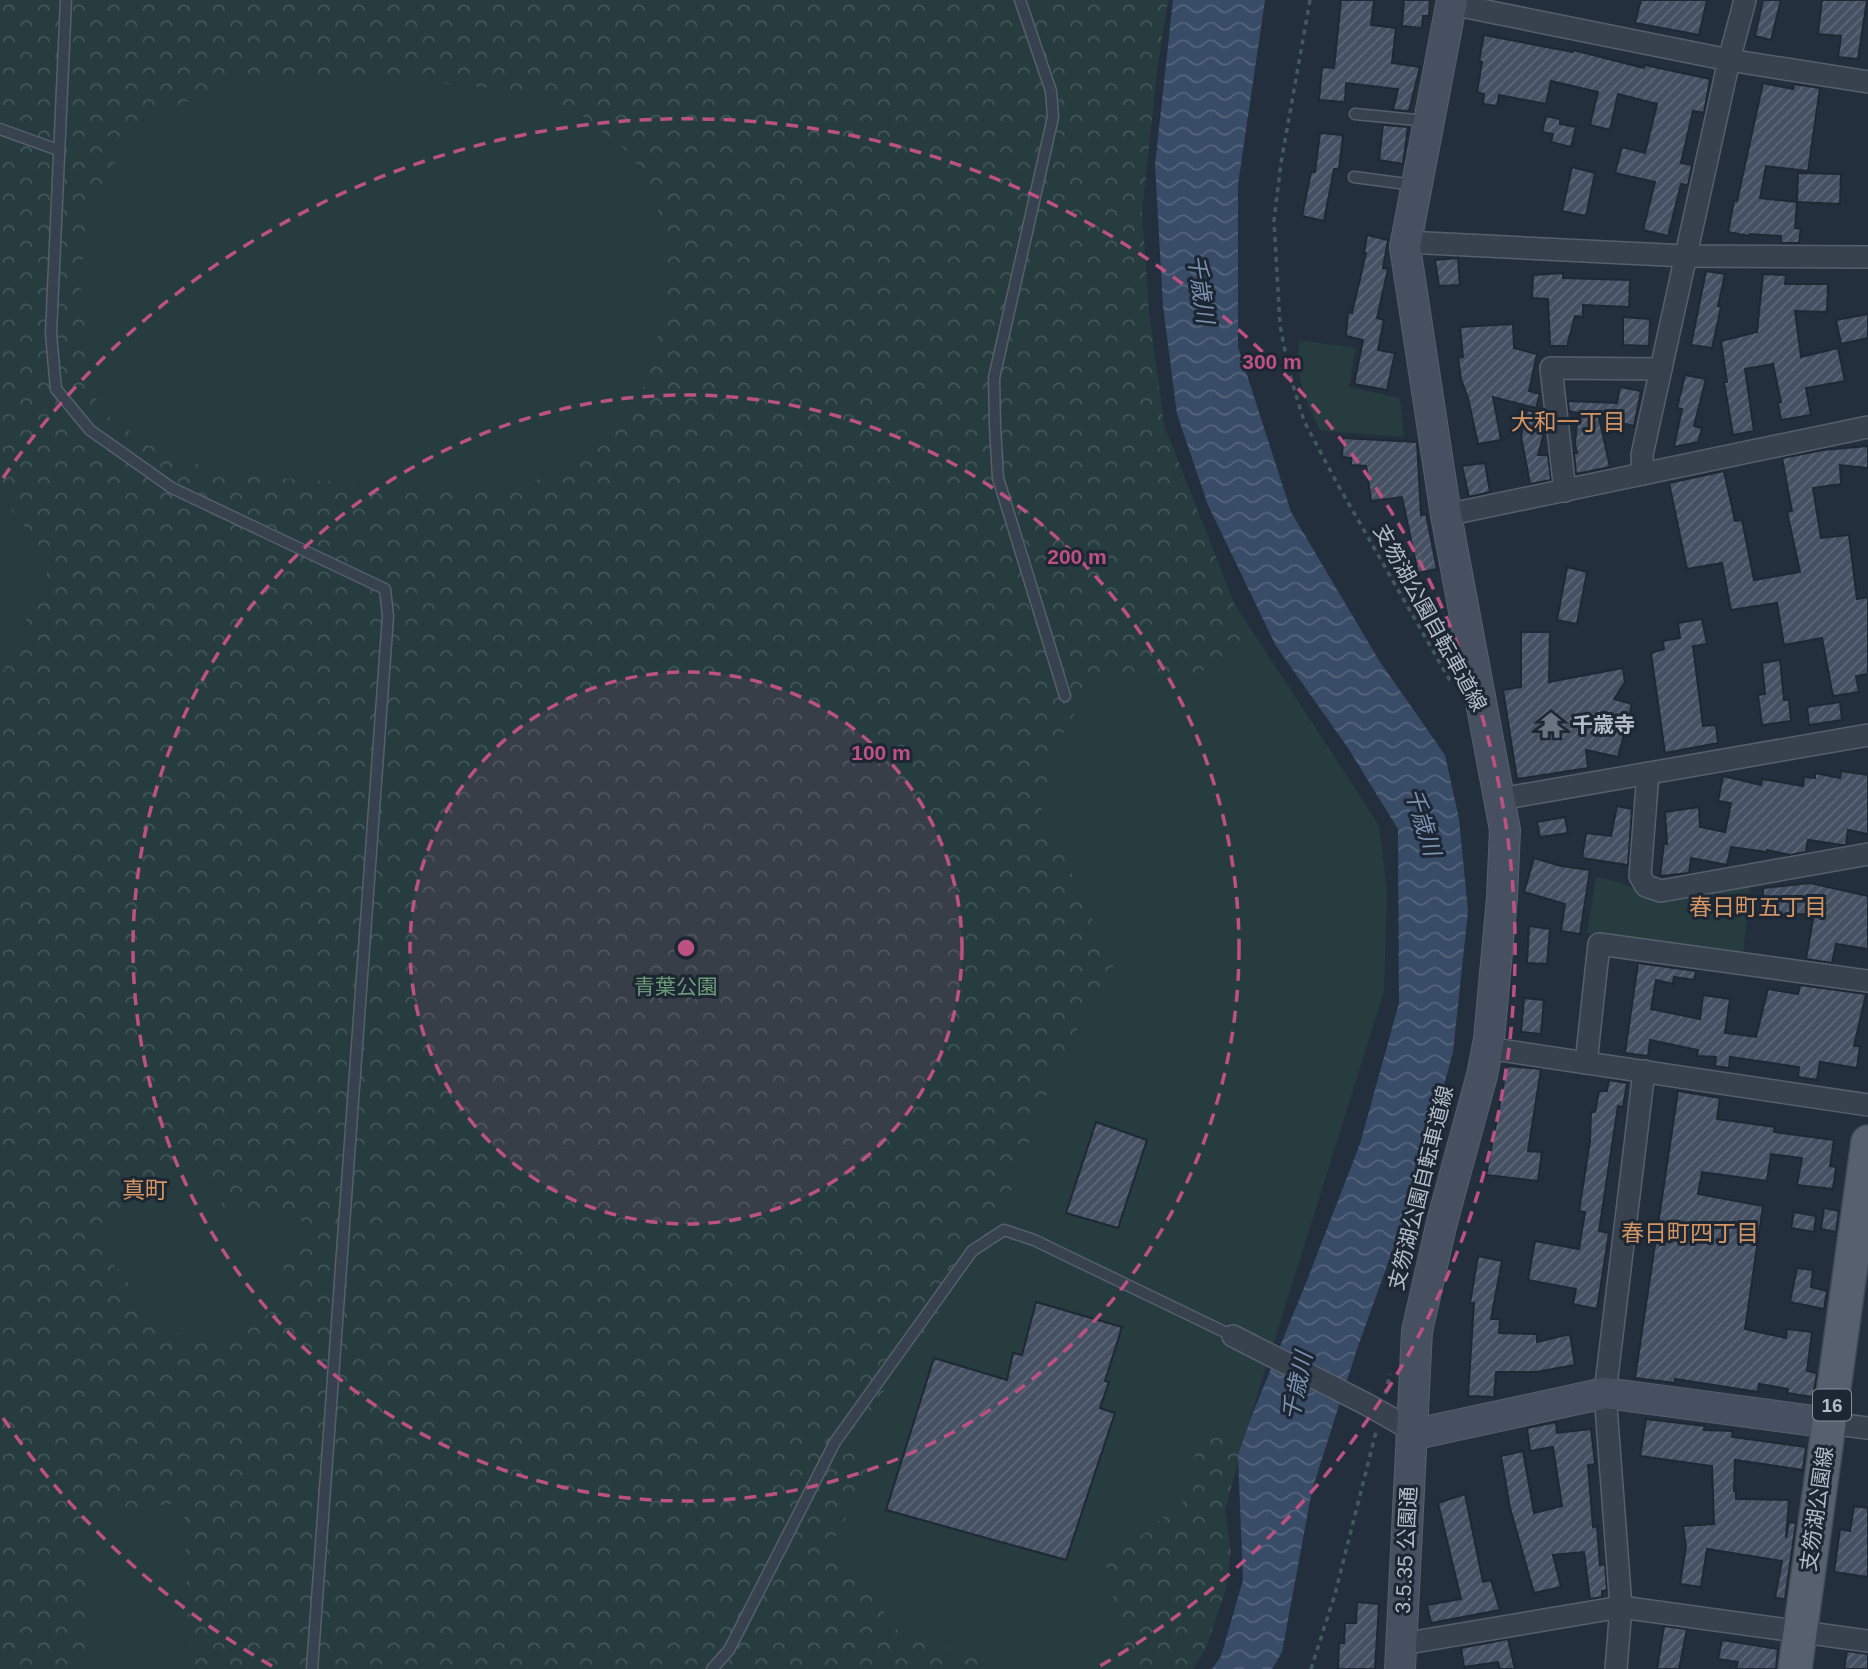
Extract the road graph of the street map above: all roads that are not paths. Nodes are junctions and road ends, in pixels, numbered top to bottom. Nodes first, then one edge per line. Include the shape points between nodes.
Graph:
1 (66, 0) edge
2 (1020, 0) edge
3 (1745, 0) edge
4 (1452, 2) edge
5 (1729, 60) junction
6 (1868, 82) edge
7 (1354, 114) dead end
8 (1429, 122) junction
9 (0, 129) edge
10 (58, 150) junction
11 (1354, 177) dead end
12 (1417, 186) junction
13 (1406, 242) junction
14 (1686, 256) junction
15 (1868, 257) edge
16 (1661, 369) junction
17 (1868, 427) edge
18 (1643, 474) junction
19 (1565, 491) junction
20 (1446, 515) junction
21 (1065, 696) dead end
22 (1868, 735) edge
23 (1648, 774) junction
24 (1500, 799) junction
25 (1868, 854) edge
26 (1868, 981) edge
27 (1487, 1048) junction
28 (1586, 1063) junction
29 (1644, 1071) junction
30 (1868, 1105) edge
31 (1868, 1142) edge
32 (1233, 1336) joint
33 (1605, 1394) junction
34 (1829, 1423) junction
35 (1868, 1428) edge
36 (1412, 1430) junction
37 (1621, 1607) junction
38 (1800, 1631) junction
39 (1868, 1641) edge
40 (1401, 1657) edge
41 (313, 1669) edge
42 (712, 1669) edge
43 (1616, 1669) edge
44 (1795, 1669) edge

1 - 10 lane
2 - 21 lane via 1051,91 1053,117 995,378 998,478
3 - 5 street
4 - 5 street
4 - 8 street, 3.5.35 公園通
5 - 6 street
5 - 14 street
7 - 8 lane
8 - 12 street, 3.5.35 公園通
9 - 10 lane
10 - 41 lane via 51,334 56,389 90,430 172,488 385,589 387,630
11 - 12 lane
12 - 13 street, 3.5.35 公園通
13 - 14 street
13 - 20 street, 3.5.35 公園通
14 - 15 street
14 - 16 street
16 - 18 street via 1642,456
16 - 19 street via 1551,368
17 - 18 street
18 - 19 street
19 - 20 street
20 - 24 street, 3.5.35 公園通
22 - 23 street
23 - 24 street
23 - 25 street via 1640,876 1646,886 1661,891
24 - 27 street, 3.5.35 公園通 via 1502,898
26 - 28 street via 1599,944
27 - 28 street
27 - 36 street, 3.5.35 公園通 via 1417,1331
28 - 29 street
29 - 30 street
29 - 33 street
31 - 34 main road, 支笏湖公園線 / 16
32 - 36 street
32 - 42 lane via 1034,1240 1004,1230 972,1251 835,1441 729,1650
33 - 34 street
33 - 36 street via 1425,1432
33 - 37 street
34 - 35 street
34 - 38 main road, 支笏湖公園線 / 16
36 - 40 street, 3.5.35 公園通
37 - 38 street
37 - 40 street
37 - 43 street
38 - 39 street
38 - 44 main road, 支笏湖公園線 / 16

